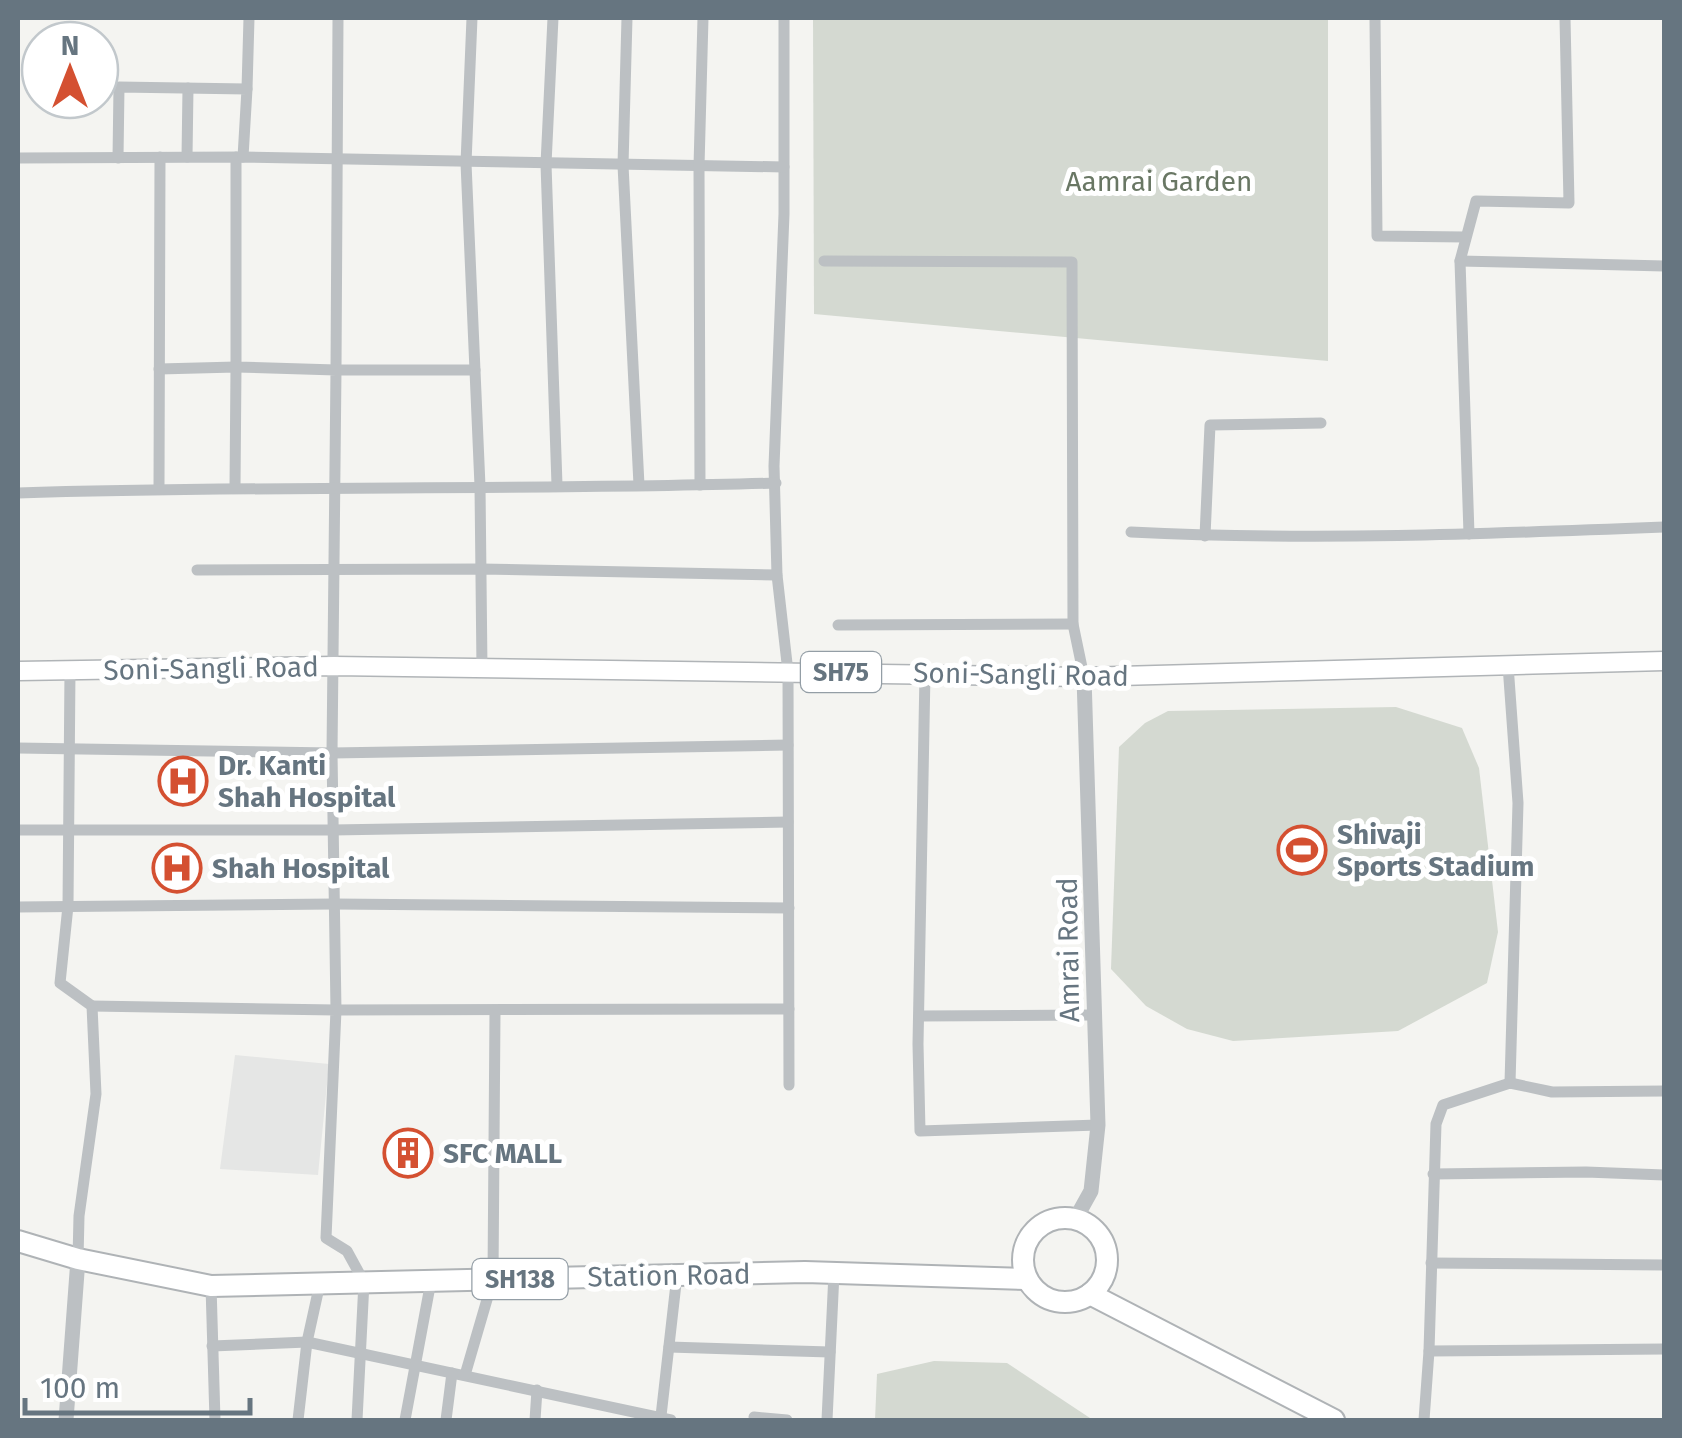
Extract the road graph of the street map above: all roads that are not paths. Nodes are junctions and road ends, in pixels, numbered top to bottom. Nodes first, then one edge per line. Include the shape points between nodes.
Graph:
1 (250, 18) edge
2 (338, 18) edge
3 (472, 18) edge
4 (553, 18) edge
5 (627, 18) edge
6 (703, 18) edge
7 (784, 18) edge
8 (1375, 18) edge
9 (1565, 18) edge
10 (188, 88) junction
11 (247, 90) junction
12 (160, 157) junction
13 (187, 157) junction
14 (240, 157) junction
15 (18, 158) edge
16 (118, 158) junction
17 (336, 160) junction
18 (466, 163) junction
19 (546, 164) junction
20 (623, 165) junction
21 (699, 166) junction
22 (784, 167) junction
23 (1465, 237) junction
24 (824, 261) dead end
25 (1460, 261) junction
26 (1664, 266) edge
27 (236, 367) junction
28 (159, 369) junction
29 (336, 370) junction
30 (475, 370) junction
31 (1321, 423) dead end
32 (776, 483) junction
33 (557, 485) junction
34 (639, 485) junction
35 (700, 485) junction
36 (480, 486) junction
37 (235, 487) junction
38 (159, 488) junction
39 (336, 488) junction
40 (18, 493) edge
41 (1664, 527) edge
42 (1131, 532) dead end
43 (1468, 534) junction
44 (1205, 536) junction
45 (335, 569) junction
46 (481, 569) junction
47 (197, 570) dead end
48 (777, 575) junction
49 (1073, 624) junction
50 (838, 625) dead end
51 (1664, 662) edge
52 (1508, 665) junction
53 (334, 666) junction
54 (482, 668) junction
55 (70, 670) junction
56 (18, 671) edge
57 (788, 672) junction
58 (925, 673) junction
59 (1084, 677) junction
60 (788, 745) junction
61 (18, 748) edge
62 (69, 749) junction
63 (332, 752) junction
64 (788, 822) junction
65 (18, 830) edge
66 (333, 830) junction
67 (68, 831) junction
68 (334, 904) junction
69 (68, 906) junction
70 (18, 907) edge
71 (789, 908) junction
72 (92, 1006) junction
73 (789, 1009) junction
74 (336, 1010) junction
75 (495, 1011) junction
76 (1093, 1015) junction
77 (919, 1016) junction
78 (1510, 1083) junction
79 (790, 1085) dead end
80 (1664, 1091) edge
81 (1098, 1125) junction
82 (1433, 1174) junction
83 (1664, 1175) edge
84 (1076, 1218) junction
85 (18, 1241) edge
86 (78, 1259) junction
87 (1431, 1263) junction
88 (1664, 1265) edge
89 (834, 1273) junction
90 (677, 1275) junction
91 (494, 1279) junction
92 (1027, 1279) junction
93 (431, 1281) junction
94 (364, 1282) junction
95 (320, 1283) junction
96 (211, 1286) junction
97 (1090, 1294) junction
98 (307, 1342) junction
99 (212, 1346) junction
100 (669, 1347) junction
101 (1664, 1350) edge
102 (830, 1352) junction
103 (1429, 1352) junction
104 (358, 1353) junction
105 (416, 1365) junction
106 (459, 1374) junction
107 (537, 1390) junction
108 (754, 1416) dead end
109 (666, 1418) edge
110 (66, 1420) edge
111 (214, 1420) edge
112 (298, 1420) edge
113 (357, 1420) edge
114 (406, 1420) edge
115 (446, 1420) edge
116 (535, 1420) edge
117 (787, 1420) edge
118 (827, 1420) edge
119 (1334, 1420) edge
120 (1424, 1420) edge

1 - 11 street
2 - 17 street
3 - 18 street
4 - 19 street
5 - 20 street
6 - 21 street
7 - 22 street
8 - 23 street via 1377,236
9 - 23 street via 1569,203 1476,201
10 - 11 street
10 - 13 street
10 - 16 street via 118,87
11 - 14 street
12 - 13 street
12 - 16 street
12 - 28 street
13 - 14 street
14 - 17 street
14 - 27 street
15 - 16 street
17 - 18 street
17 - 29 street
18 - 19 street
18 - 30 street
19 - 20 street
19 - 33 street
20 - 21 street
20 - 34 street
21 - 22 street
21 - 35 street
22 - 32 street
23 - 25 street
24 - 49 street via 1072,262
25 - 26 street
25 - 43 street
27 - 28 street
27 - 29 street
27 - 37 street
28 - 38 street
29 - 30 street
29 - 39 street
30 - 36 street
31 - 44 street via 1210,425
32 - 35 street
32 - 48 street
33 - 34 street
33 - 36 street
34 - 35 street
36 - 39 street
36 - 46 street
37 - 38 street
37 - 39 street
38 - 40 street
39 - 45 street
41 - 43 street
42 - 44 street
43 - 44 street
45 - 46 street
45 - 47 street
45 - 53 street
46 - 48 street
46 - 54 street
48 - 57 street
49 - 50 street
49 - 59 street
51 - 52 main road, Soni-Sangli Road / SH75
52 - 59 main road, Soni-Sangli Road / SH75
52 - 78 street via 1518,803
53 - 54 main road, Soni-Sangli Road / SH75
53 - 55 main road, Soni-Sangli Road / SH75
53 - 63 street
54 - 57 main road, Soni-Sangli Road / SH75
55 - 56 main road, Soni-Sangli Road / SH75
55 - 62 street
57 - 58 main road, Soni-Sangli Road / SH75
57 - 60 street
58 - 59 main road, Soni-Sangli Road / SH75
58 - 77 street
59 - 76 street, Amrai Road
60 - 63 street
60 - 64 street
61 - 62 street
62 - 63 street
62 - 67 street
63 - 66 street
64 - 66 street
64 - 71 street
65 - 67 street
66 - 67 street
66 - 68 street
67 - 69 street
68 - 69 street
68 - 71 street
68 - 74 street
69 - 70 street
69 - 72 street via 60,983
71 - 73 street
72 - 74 street
72 - 86 street via 96,1094
73 - 75 street
73 - 79 street
74 - 75 street
74 - 94 street via 326,1238 346,1251
75 - 91 street
76 - 77 street
76 - 81 street, Amrai Road
77 - 81 street via 920,1131
78 - 80 street via 1552,1092
78 - 82 street via 1443,1104
81 - 84 street, Amrai Road via 1091,1191
82 - 83 street
82 - 87 street
84 - 92 highway via 1057,1218 1034,1230 1022,1254
84 - 97 highway via 1096,1231 1108,1256
85 - 86 highway, Station Road / SH138
86 - 96 highway, Station Road / SH138
86 - 110 street
87 - 88 street
87 - 103 street
89 - 90 highway, Station Road / SH138
89 - 92 highway, Station Road / SH138
89 - 102 street
90 - 91 highway, Station Road / SH138
90 - 100 street
91 - 93 highway, Station Road / SH138
91 - 106 street
92 - 97 highway via 1035,1292 1062,1303
93 - 94 highway, Station Road / SH138
93 - 105 street
94 - 95 highway, Station Road / SH138
94 - 104 street
95 - 96 highway, Station Road / SH138
95 - 98 street
96 - 99 street
97 - 119 highway
98 - 99 street
98 - 104 street
98 - 112 street
99 - 111 street
100 - 102 street
100 - 109 street
101 - 103 street
102 - 118 street
103 - 120 street
104 - 105 street
104 - 113 street
105 - 106 street
105 - 114 street
106 - 107 street
106 - 115 street
107 - 109 street
107 - 116 street
108 - 117 street

